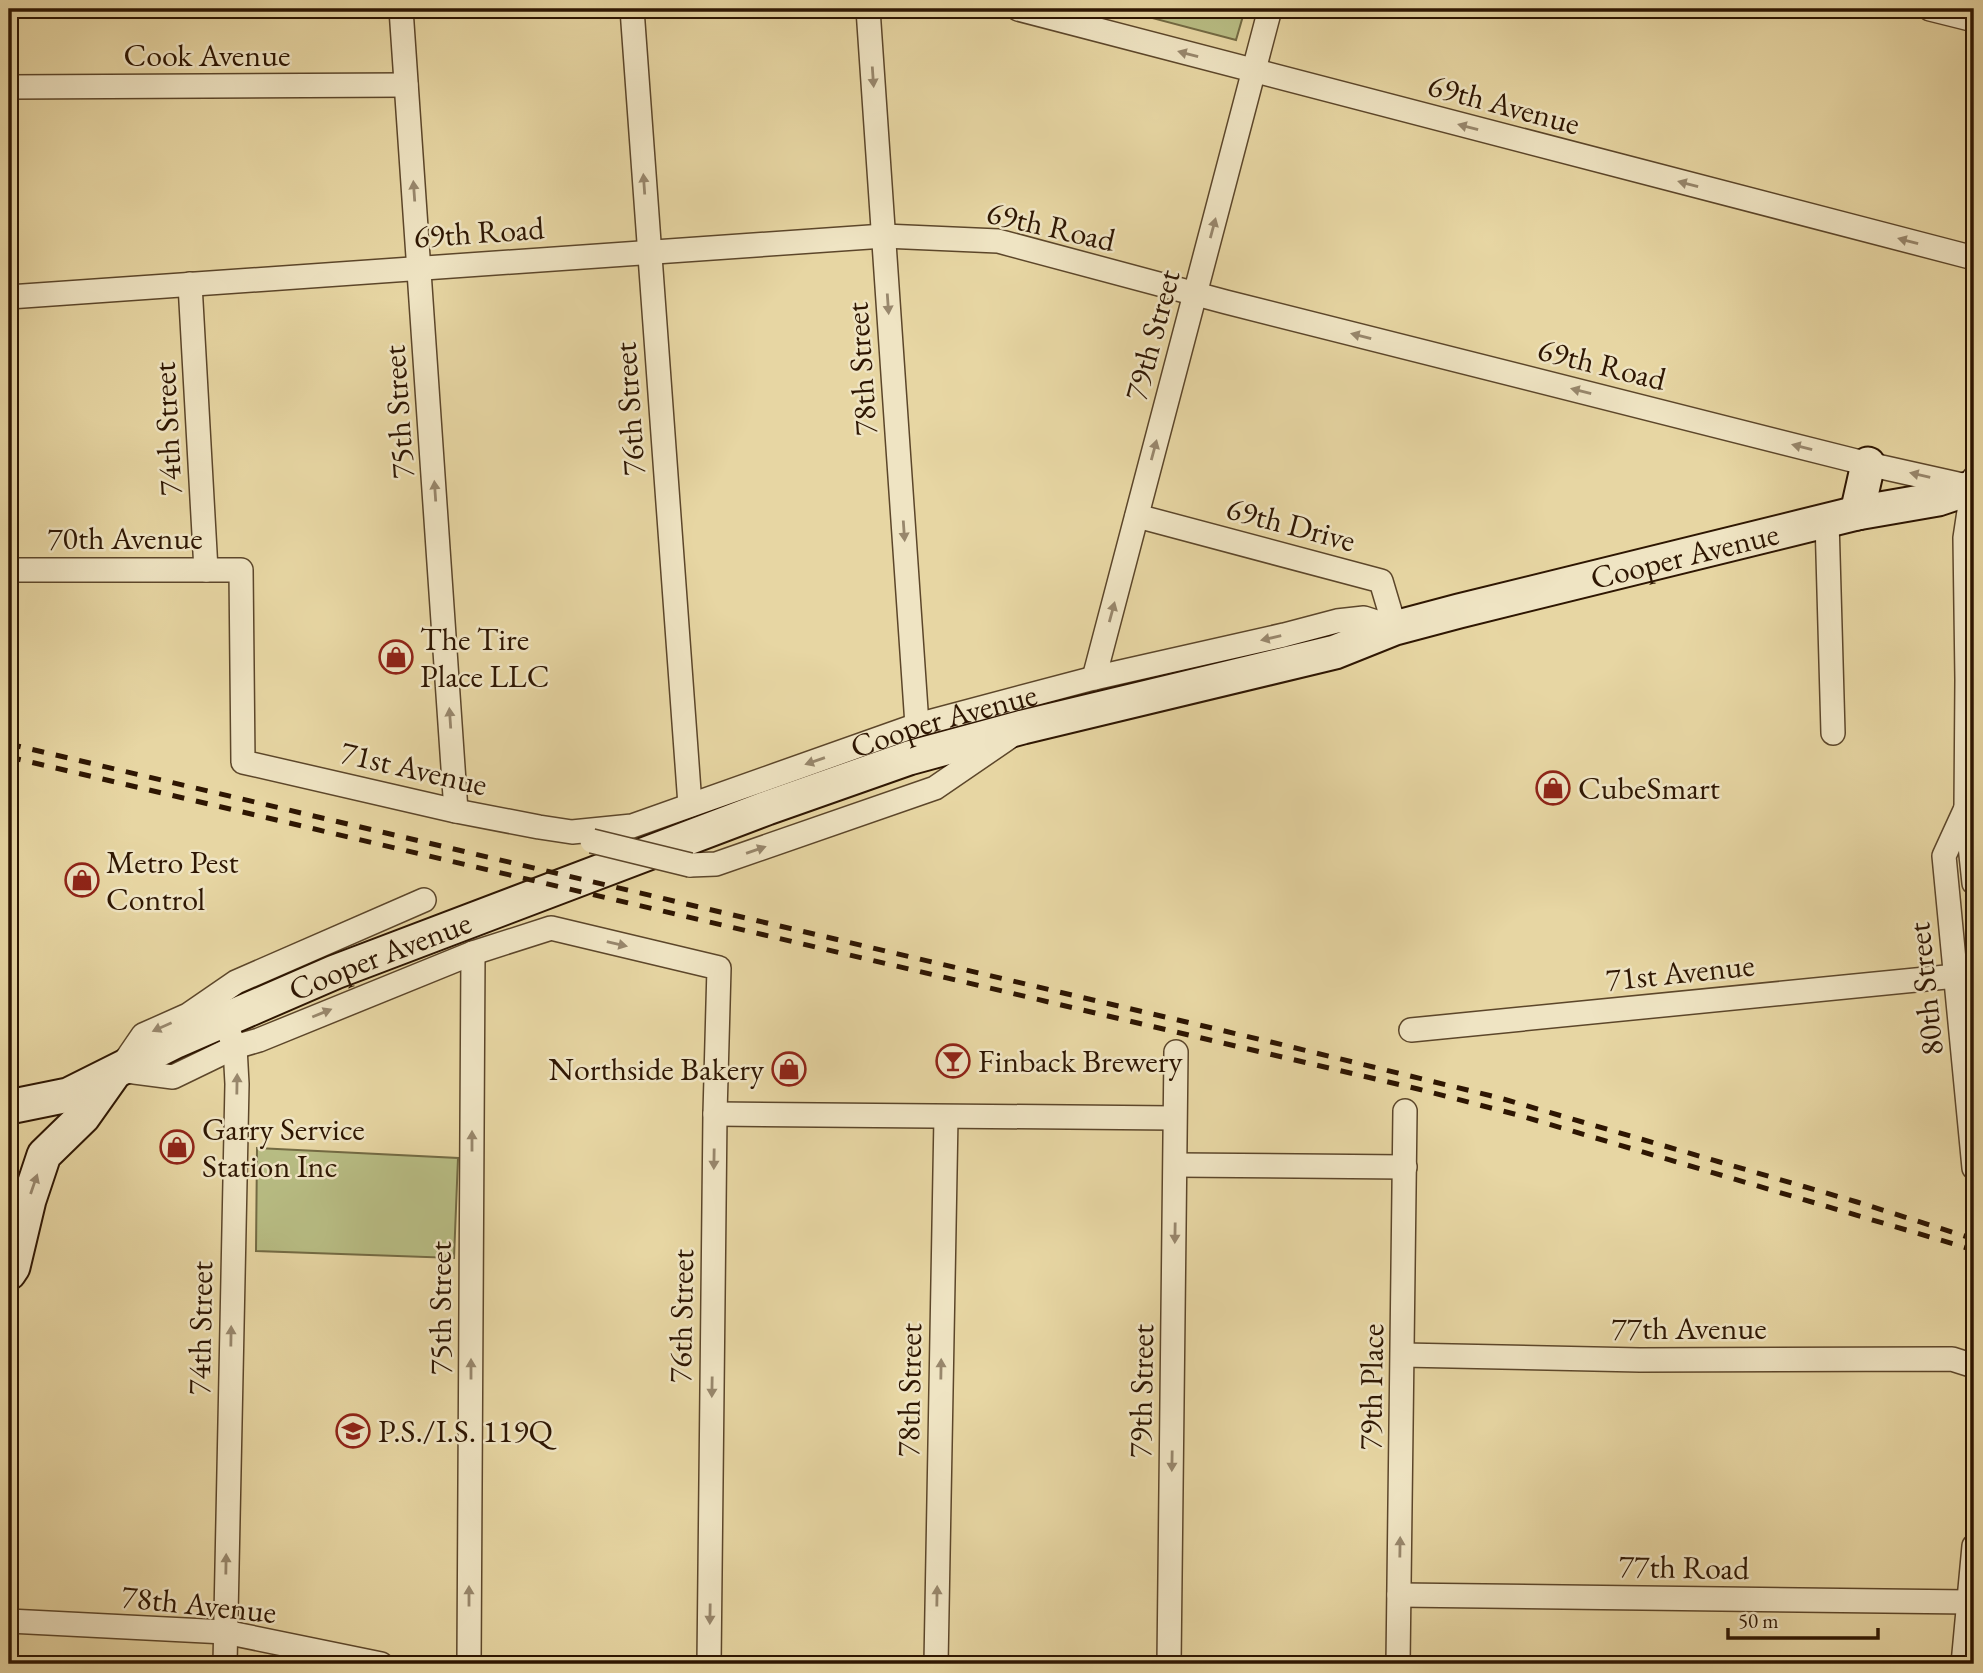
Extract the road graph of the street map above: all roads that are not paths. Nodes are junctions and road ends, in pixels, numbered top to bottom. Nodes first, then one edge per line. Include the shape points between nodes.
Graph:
1 (401, 9) edge
2 (632, 9) edge
3 (868, 9) edge
4 (1018, 9) edge
5 (1270, 9) edge
6 (1930, 9) edge
7 (1974, 20) edge
8 (1254, 71) junction
9 (406, 85) junction
10 (9, 87) edge
11 (884, 236) junction
12 (648, 252) junction
13 (1974, 258) edge
14 (420, 268) junction
15 (190, 284) junction
16 (1195, 294) junction
17 (9, 297) edge
18 (1868, 464) junction
19 (1974, 484) edge
20 (1137, 516) junction
21 (1842, 517) junction
22 (9, 570) edge
23 (206, 570) junction
24 (1395, 628) junction
25 (1094, 678) junction
26 (917, 725) junction
27 (1023, 727) junction
28 (1833, 733) dead end
29 (243, 762) joint
30 (690, 805) junction
31 (1966, 808) junction
32 (456, 811) junction
33 (582, 836) junction
34 (1974, 883) edge
35 (424, 900) dead end
36 (473, 953) junction
37 (719, 968) joint
38 (1956, 976) junction
39 (225, 1021) junction
40 (1411, 1030) dead end
41 (1176, 1052) dead end
42 (117, 1070) junction
43 (9, 1107) edge
44 (1405, 1111) dead end
45 (715, 1114) junction
46 (946, 1116) junction
47 (1174, 1118) junction
48 (1176, 1165) junction
49 (1405, 1167) junction
50 (1974, 1168) edge
51 (9, 1273) edge
52 (1403, 1355) junction
53 (1974, 1366) edge
54 (1974, 1546) edge
55 (1399, 1595) junction
56 (1969, 1602) junction
57 (9, 1621) edge
58 (225, 1632) junction
59 (225, 1664) edge
60 (381, 1664) edge
61 (469, 1664) edge
62 (709, 1664) edge
63 (936, 1664) edge
64 (1169, 1664) edge
65 (1398, 1664) edge
66 (1963, 1664) edge

1 - 9 street, 75th Street
12 -> 2 street, 76th Street
3 -> 11 street, 78th Street
8 -> 4 street, 69th Avenue
5 - 8 street, 79th Street
6 - 7 street
13 -> 8 street, 69th Avenue
16 -> 8 street, 79th Street
9 - 10 street, Cook Avenue
14 -> 9 street, 75th Street
11 - 12 street, 69th Road
11 - 16 street, 69th Road via 998,241
11 -> 26 street, 78th Street
12 - 14 street, 69th Road
12 - 30 street, 76th Street
14 - 15 street, 69th Road
32 -> 14 street, 75th Street
15 - 17 street, 69th Road
15 - 23 street, 74th Street
18 -> 16 street, 69th Road
20 -> 16 street, 79th Street
19 -> 18 street, 69th Road
18 - 21 main road
19 - 21 main road, Cooper Avenue via 1938,499
19 - 31 street, 80th Street via 1965,538
20 - 24 street, 69th Drive via 1381,581
25 -> 20 street, 79th Street
21 - 24 main road, Cooper Avenue
21 - 28 street
22 - 23 street, 70th Avenue
23 - 29 street, 70th Avenue via 241,570
24 -> 25 street, Cooper Avenue via 1364,618 1337,621
24 - 27 main road, Cooper Avenue via 1335,652
25 - 26 street, Cooper Avenue
26 -> 30 street, Cooper Avenue
33 -> 27 street, Cooper Avenue, bridge via 690,865 716,864 935,788
27 - 39 main road, Cooper Avenue via 909,758 767,808 335,972
29 - 32 street, 71st Avenue
30 - 33 street, Cooper Avenue
31 - 34 street, 80th Street
31 - 38 street, 80th Street via 1944,856
32 - 33 street, 71st Avenue
35 - 39 street, Cooper Avenue via 236,982
36 -> 37 street, Cooper Avenue via 551,928
39 -> 36 street, Cooper Avenue via 259,1040
61 -> 36 street, 75th Street
37 - 45 street, 76th Street
38 - 40 street, 71st Avenue
38 - 50 street, 80th Street
39 - 42 main road, Cooper Avenue
58 -> 39 street, 74th Street via 237,1098
41 - 47 street, 79th Street
42 - 43 main road, Cooper Avenue via 68,1095
51 -> 42 main road via 44,1155 83,1117
44 - 49 street, 79th Place
45 - 46 street
45 -> 62 street, 76th Street
46 - 47 street
63 -> 46 street, 78th Street
47 - 48 street, 79th Street
48 - 49 street
48 -> 64 street, 79th Street
49 - 52 street, 79th Place
52 - 53 street, 77th Avenue via 1952,1359
55 -> 52 street, 79th Place
54 - 56 street
55 - 56 street, 77th Road
55 - 65 street, 79th Place
56 - 66 street
57 - 58 street, 78th Avenue
58 - 59 street, 74th Street
58 - 60 street, 78th Avenue

